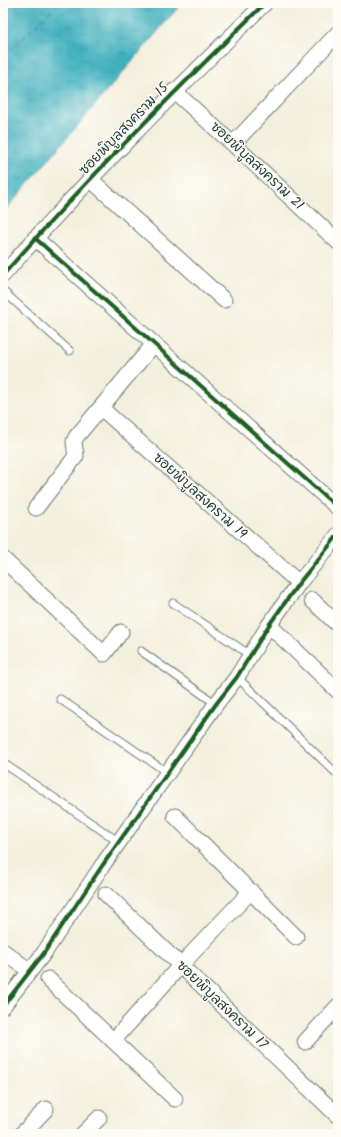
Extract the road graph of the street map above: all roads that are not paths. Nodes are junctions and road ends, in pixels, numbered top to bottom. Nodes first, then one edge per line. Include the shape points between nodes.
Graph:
1 (265, 3) edge
2 (338, 33) edge
3 (174, 91) junction
4 (233, 144) junction
5 (90, 179) junction
6 (34, 238) junction
7 (338, 242) edge
8 (3, 275) edge
9 (3, 291) edge
10 (224, 300) dead end
11 (154, 344) junction
12 (70, 351) dead end
13 (101, 408) junction
14 (36, 508) dead end
15 (338, 508) edge
16 (338, 535) edge
17 (3, 559) edge
18 (299, 583) junction
19 (312, 600) dead end
20 (173, 603) dead end
21 (269, 625) junction
22 (338, 625) edge
23 (121, 632) dead end
24 (141, 651) dead end
25 (250, 655) junction
26 (237, 677) junction
27 (338, 691) edge
28 (60, 699) dead end
29 (216, 704) junction
30 (6, 765) dead end
31 (168, 773) junction
32 (338, 775) edge
33 (175, 816) dead end
34 (119, 842) junction
35 (251, 891) junction
36 (106, 894) dead end
37 (296, 937) dead end
38 (3, 951) edge
39 (180, 966) junction
40 (30, 971) junction
41 (48, 979) dead end
42 (3, 1006) edge
43 (338, 1006) edge
44 (113, 1041) junction
45 (305, 1042) dead end
46 (176, 1100) dead end
47 (46, 1109) dead end
48 (338, 1116) edge
49 (99, 1118) dead end
50 (22, 1134) edge
51 (83, 1134) edge

1 - 3 street, ซอยพิบูลสงคราม 15
2 - 4 street
3 - 4 street, ซอยพิบูลสงคราม 21
3 - 5 street, ซอยพิบูลสงคราม 15
4 - 7 street, ซอยพิบูลสงคราม 21
5 - 6 street, ซอยพิบูลสงคราม 15
5 - 10 street
6 - 8 street, ซอยพิบูลสงคราม 15
6 - 11 street
9 - 12 lane
11 - 13 street
11 - 15 street
13 - 14 street via 76,437 76,456
13 - 18 street, ซอยพิบูลสงคราม 19
16 - 18 street
17 - 23 street via 104,654
18 - 21 street
19 - 22 street
20 - 25 lane
21 - 25 street
21 - 27 street
24 - 29 lane
25 - 26 street
26 - 29 street
26 - 32 lane
28 - 31 lane
29 - 31 street
30 - 34 lane
31 - 34 street
33 - 35 street
34 - 40 street
35 - 37 street
35 - 39 street
36 - 39 street, ซอยพิบูลสงคราม 17
38 - 40 street
39 - 44 street
39 - 48 street, ซอยพิบูลสงคราม 17
40 - 42 street
41 - 44 street
43 - 45 street
44 - 46 street
47 - 50 street
49 - 51 street

